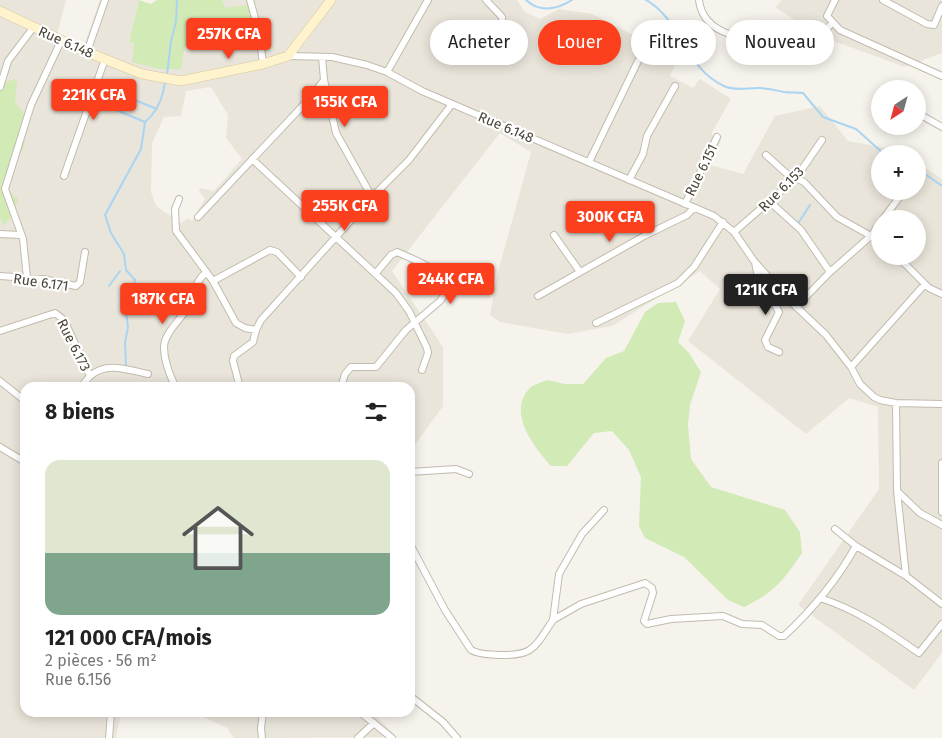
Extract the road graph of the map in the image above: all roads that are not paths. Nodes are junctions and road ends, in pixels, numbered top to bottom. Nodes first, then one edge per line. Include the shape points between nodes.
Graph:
1 (105, 0) edge
2 (250, 0) edge
3 (331, 0) edge
4 (428, 0) edge
5 (486, 0) edge
6 (699, 0) edge
7 (835, 0) edge
8 (883, 0) edge
9 (942, 6) edge
10 (0, 11) edge
11 (502, 20) edge
12 (830, 20) edge
13 (834, 25) edge
14 (33, 28) junction
15 (726, 33) edge
16 (61, 40) junction
17 (87, 52) junction
18 (288, 56) junction
19 (322, 57) junction
20 (105, 59) junction
21 (263, 64) junction
22 (637, 65) edge
23 (388, 72) junction
24 (942, 76) edge
25 (324, 80) junction
26 (675, 86) dead end
27 (0, 87) edge
28 (452, 104) junction
29 (926, 118) edge
30 (942, 127) edge
31 (717, 137) dead end
32 (822, 140) dead end
33 (766, 155) dead end
34 (252, 159) junction
35 (589, 162) junction
36 (64, 176) dead end
37 (796, 178) junction
38 (629, 180) junction
39 (3, 195) edge
40 (372, 197) junction
41 (179, 199) dead end
42 (770, 202) junction
43 (685, 204) junction
44 (694, 208) junction
45 (198, 217) dead end
46 (723, 222) junction
47 (734, 232) junction
48 (0, 234) edge
49 (871, 234) edge
50 (21, 235) junction
51 (554, 235) dead end
52 (871, 236) edge
53 (336, 238) junction
54 (85, 252) dead end
55 (754, 261) junction
56 (906, 265) edge
57 (580, 272) junction
58 (830, 272) junction
59 (206, 273) junction
60 (376, 273) junction
61 (0, 276) edge
62 (301, 277) junction
63 (27, 278) junction
64 (213, 281) junction
65 (925, 284) junction
66 (942, 294) edge
67 (538, 296) dead end
68 (796, 307) junction
69 (415, 322) junction
70 (596, 323) dead end
71 (256, 330) junction
72 (0, 331) edge
73 (779, 352) dead end
74 (851, 367) junction
75 (422, 370) dead end
76 (148, 374) dead end
77 (90, 376) junction
78 (0, 382) edge
79 (85, 382) edge
80 (173, 382) edge
81 (238, 382) edge
82 (343, 382) edge
83 (20, 398) edge
84 (896, 402) junction
85 (942, 404) edge
86 (0, 447) edge
87 (20, 459) edge
88 (942, 463) edge
89 (415, 472) edge
90 (469, 474) dead end
91 (897, 491) junction
92 (604, 510) dead end
93 (942, 512) edge
94 (942, 525) edge
95 (836, 529) dead end
96 (856, 546) junction
97 (415, 553) edge
98 (906, 576) junction
99 (820, 598) junction
100 (942, 604) edge
101 (553, 620) junction
102 (942, 624) edge
103 (415, 700) edge
104 (111, 717) edge
105 (262, 717) edge
106 (366, 717) edge
107 (374, 723) junction
108 (109, 738) edge
109 (262, 738) edge
110 (358, 738) edge
111 (392, 738) edge
112 (457, 738) edge

1 - 17 street
2 - 21 street
3 - 18 street
4 - 23 street
5 - 11 street
6 - 15 street via 700,10 708,23
7 - 12 street via 827,16
8 - 9 street via 934,25
10 - 14 street, Rue 6.148
13 - 24 street
14 - 16 street, Rue 6.148
14 - 27 street via 8,61
16 - 17 street, Rue 6.148
16 - 39 street via 31,105
17 - 20 street, Rue 6.148
18 - 19 street, Rue 6.148
18 - 21 street, Rue 6.148
19 - 23 street, Rue 6.148 via 350,60
19 - 25 street
20 - 21 street, Rue 6.148 via 171,80 195,79
20 - 36 street
22 - 35 street
23 - 28 street, Rue 6.148
25 - 34 street
25 - 40 street via 336,133
26 - 38 street via 647,136 643,154
28 - 35 street, Rue 6.148
28 - 40 street via 414,155
29 - 30 street
31 - 43 street, Rue 6.151
32 - 37 street, Rue 6.153
33 - 37 street
34 - 45 street
34 - 53 street
35 - 38 street, Rue 6.148
37 - 42 street, Rue 6.153
37 - 49 street via 837,217
38 - 43 street, Rue 6.148
39 - 50 street
40 - 53 street
41 - 59 street via 175,209 176,231
42 - 47 street, Rue 6.153
42 - 58 street via 801,230
43 - 44 street, Rue 6.148
44 - 46 street, Rue 6.148
44 - 57 street via 687,215
46 - 47 street, Rue 6.148
46 - 70 street via 678,284
47 - 55 street, Rue 6.148
48 - 50 street
50 - 63 street
51 - 57 street
52 - 58 street
53 - 60 street
53 - 62 street
54 - 63 street, Rue 6.171 via 80,282 76,286
55 - 68 street, Rue 6.148
55 - 73 street via 780,312 765,340 768,347
56 - 65 street
57 - 67 street
58 - 68 street
59 - 64 street
59 - 80 street via 196,282 188,306 166,337 164,345
60 - 69 street via 396,293
60 - 69 street via 391,254 397,252 417,261 446,282 449,288 446,294
61 - 63 street, Rue 6.171
62 - 64 street via 277,252 270,250
62 - 71 street via 261,320
64 - 71 street via 236,323
65 - 66 street
65 - 74 street
68 - 74 street, Rue 6.148 via 826,334
69 - 75 street via 428,353
69 - 82 street via 376,367 351,367
71 - 81 street via 253,342 234,356
72 - 77 street, Rue 6.173 via 46,315 59,314
74 - 84 street, Rue 6.148 via 860,384 874,397
76 - 77 street, Rue 6.173 via 108,367
77 - 79 street
78 - 83 street
84 - 85 street, Rue 6.148
84 - 91 street
86 - 87 street
88 - 93 street
89 - 90 street via 456,469
91 - 94 street via 920,512
91 - 98 street
92 - 101 street via 582,534 559,574
95 - 96 street
96 - 98 street
96 - 99 street
97 - 101 street via 445,610 471,650 478,654 518,655 528,652
98 - 100 street
99 - 101 street via 784,636 778,636 762,624 742,624 723,616 647,624 644,622 653,593 645,583 581,604
99 - 102 street via 843,605 874,622 919,653
103 - 112 street
104 - 108 street
105 - 109 street
106 - 107 street
107 - 110 street
107 - 111 street

